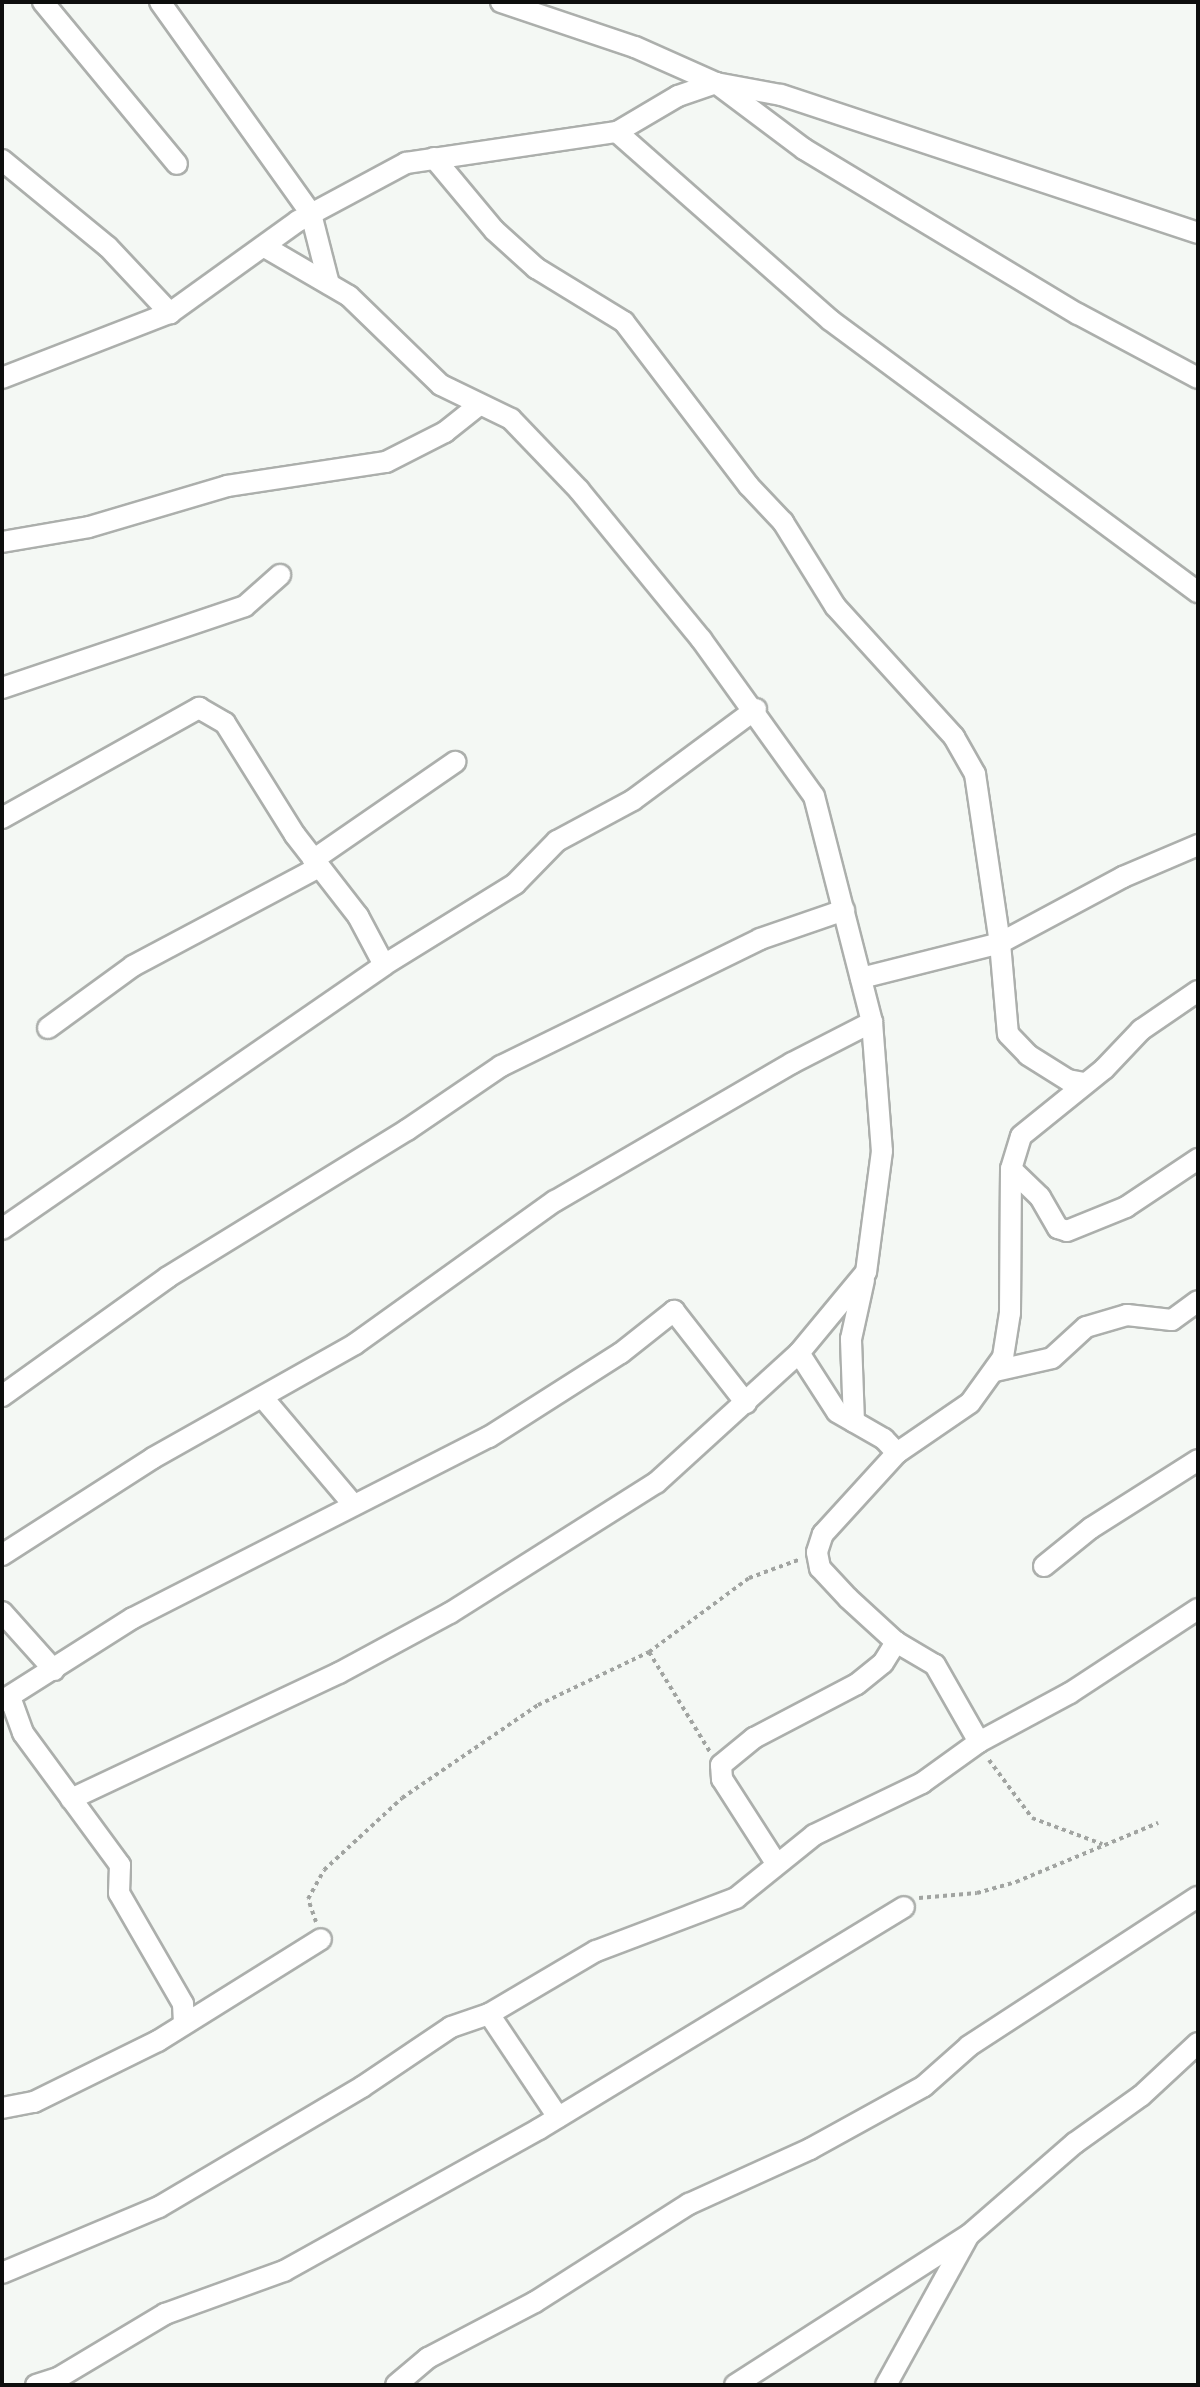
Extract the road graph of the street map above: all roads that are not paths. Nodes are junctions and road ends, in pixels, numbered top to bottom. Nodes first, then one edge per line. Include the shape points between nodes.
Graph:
1 (43, 2) edge
2 (160, 2) edge
3 (501, 2) edge
4 (716, 83) junction
5 (617, 132) junction
6 (434, 158) junction
7 (2, 160) edge
8 (177, 164) dead end
9 (311, 214) junction
10 (1198, 233) edge
11 (265, 247) junction
12 (329, 284) junction
13 (170, 313) junction
14 (2, 378) edge
15 (1198, 378) edge
16 (479, 405) junction
17 (2, 542) edge
18 (280, 575) dead end
19 (1198, 592) edge
20 (2, 688) edge
21 (756, 709) junction
22 (455, 762) dead end
23 (2, 818) edge
24 (1198, 845) edge
25 (316, 863) junction
26 (844, 910) junction
27 (1000, 943) junction
28 (384, 965) junction
29 (861, 978) junction
30 (1198, 991) edge
31 (872, 1022) junction
32 (48, 1028) dead end
33 (1083, 1083) junction
34 (1198, 1159) edge
35 (1011, 1169) junction
36 (2, 1229) edge
37 (866, 1272) junction
38 (1198, 1301) edge
39 (820, 1332) junction
40 (851, 1339) junction
41 (799, 1353) junction
42 (995, 1371) junction
43 (2, 1396) edge
44 (264, 1399) junction
45 (746, 1403) junction
46 (854, 1422) junction
47 (897, 1453) junction
48 (1198, 1460) edge
49 (352, 1503) junction
50 (2, 1555) edge
51 (1044, 1566) dead end
52 (1198, 1609) edge
53 (2, 1612) edge
54 (896, 1642) junction
55 (54, 1670) junction
56 (6, 1699) edge
57 (979, 1742) junction
58 (71, 1799) junction
59 (776, 1863) junction
60 (1198, 1897) edge
61 (904, 1907) road end
62 (321, 1939) road end
63 (489, 2014) junction
64 (184, 2024) junction
65 (1198, 2043) edge
66 (2, 2108) edge
67 (558, 2117) junction
68 (969, 2235) junction
69 (2, 2273) edge
70 (36, 2385) edge
71 (396, 2385) edge
72 (735, 2385) edge
73 (886, 2385) edge

1 - 8 street
2 - 9 street
3 - 4 street via 635,47
4 - 5 street via 678,96
4 - 10 street via 781,95
4 - 15 street via 804,149 1078,314
5 - 6 street
5 - 19 street via 830,320
6 - 9 street via 367,181
6 - 27 street via 494,230 536,268 624,322 749,486 783,522 835,606 954,737 975,774
7 - 13 street via 108,247
9 - 11 street
9 - 12 street
11 - 12 street
11 - 13 street via 215,275
12 - 16 street via 349,296 441,385
13 - 14 street
16 - 17 street via 445,432 386,462 227,486 89,527
16 - 21 street via 511,419 579,490
18 - 20 street via 245,606
21 - 26 street via 814,796
21 - 28 street via 633,800 557,841 515,884
22 - 25 street
23 - 25 street via 199,708 225,723
24 - 27 street via 1123,877
25 - 28 street via 358,916
25 - 32 street via 133,966
26 - 29 street
26 - 43 street via 760,939 501,1066 168,1277
27 - 29 street
27 - 33 street via 1008,1034 1028,1055 1068,1080
28 - 36 street
29 - 31 street
30 - 33 street via 1141,1030
31 - 37 street via 882,1151
31 - 44 street via 555,1201 355,1344
33 - 35 street via 1021,1136
34 - 35 street via 1126,1207 1067,1231 1058,1228 1040,1197
35 - 42 street via 1010,1313 1003,1357
37 - 39 street
37 - 40 street
38 - 42 street via 1172,1320 1127,1315 1086,1327 1052,1358
39 - 40 street
39 - 41 street
40 - 46 street
41 - 45 street
41 - 46 street via 837,1412
42 - 47 street via 970,1403
44 - 49 street
44 - 50 street via 153,1458
45 - 49 street via 674,1311 621,1353 489,1437 404,1484
45 - 58 street via 656,1483 450,1613 339,1673
46 - 47 street
47 - 54 street via 823,1534 817,1552 820,1568
48 - 51 street via 1091,1528
49 - 55 street via 133,1618
52 - 57 street via 1070,1693
53 - 55 street
54 - 57 street via 935,1665
54 - 59 street via 883,1663 857,1684 754,1738 721,1765 722,1779
55 - 56 street
56 - 58 street via 23,1733
57 - 59 street via 922,1783 814,1835
58 - 64 street via 120,1865 119,1893 183,2004
59 - 63 street via 736,1898 596,1951
60 - 71 street via 969,2046 924,2086 810,2149 689,2204 535,2302 428,2358
61 - 67 street
62 - 64 street
63 - 67 street
63 - 69 street via 451,2027 362,2087 159,2207
64 - 66 street via 34,2102
65 - 68 street
67 - 70 street via 284,2271 165,2314 58,2378
68 - 72 street
68 - 73 street

